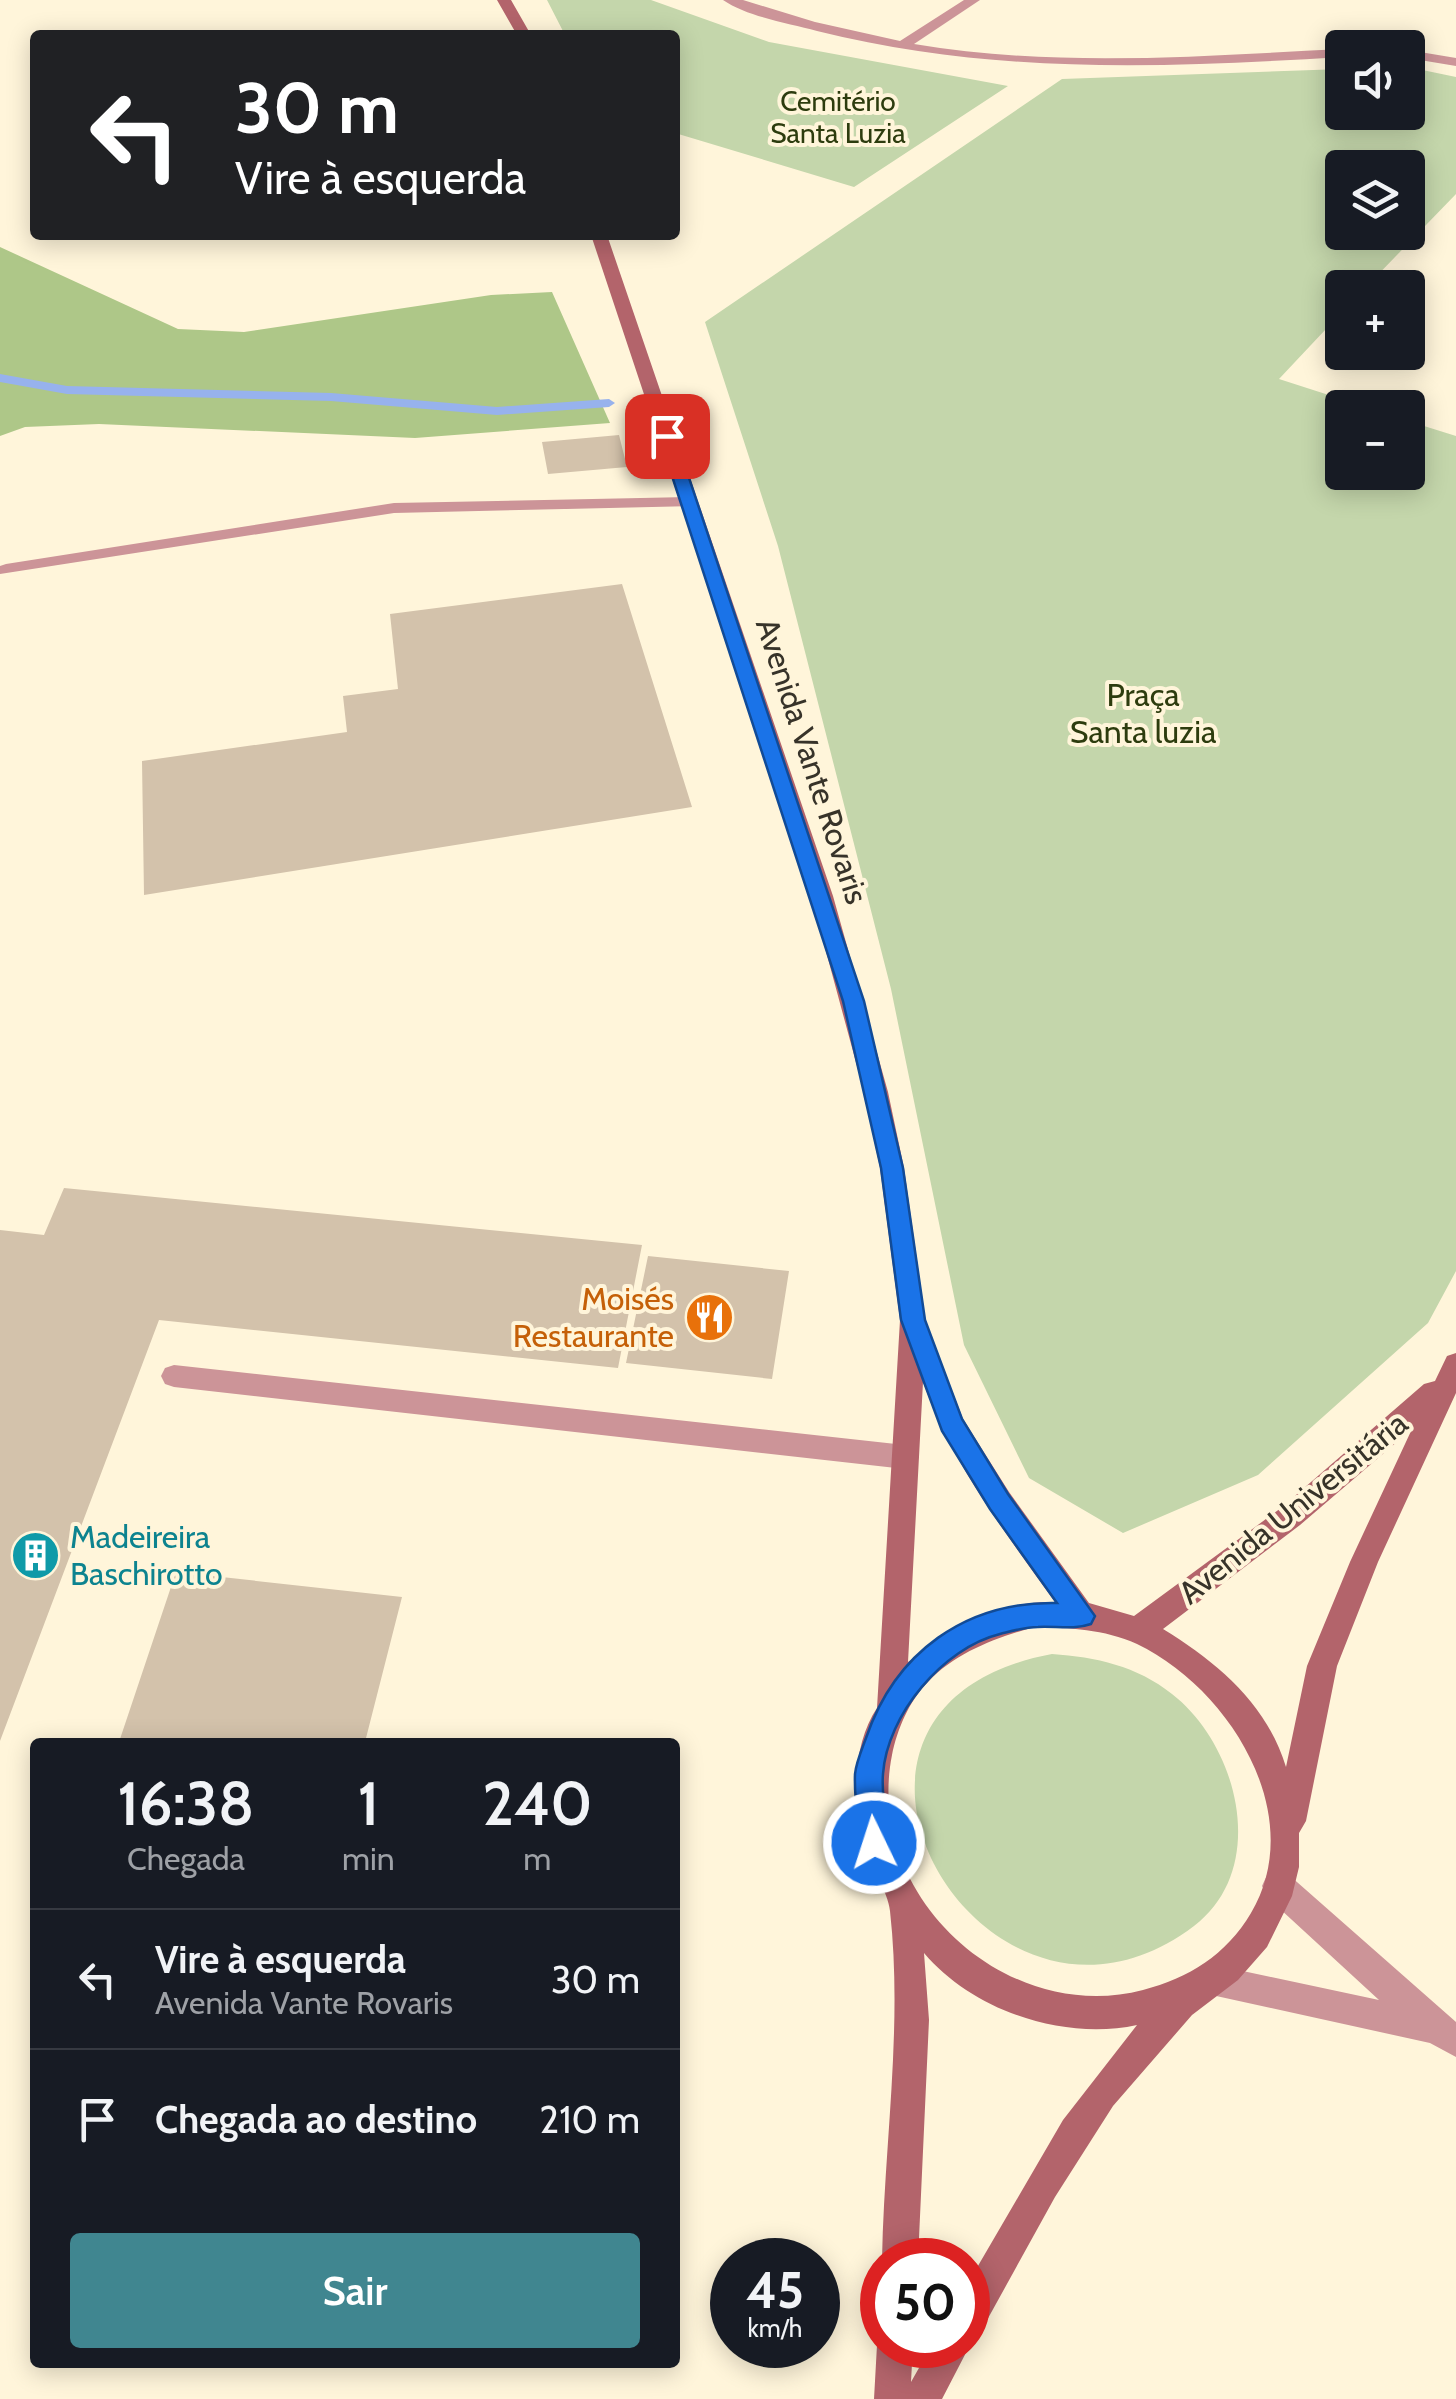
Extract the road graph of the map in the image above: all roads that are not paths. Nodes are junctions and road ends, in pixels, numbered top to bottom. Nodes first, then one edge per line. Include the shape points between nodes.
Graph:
1 (504, 0) edge
2 (730, 0) edge
3 (973, 0) edge
4 (521, 30) edge
5 (903, 45) junction
6 (1325, 53) edge
7 (1425, 57) edge
8 (1456, 62) edge
9 (602, 240) edge
10 (689, 502) junction
11 (6, 570) dead end
12 (913, 1320) junction
13 (1450, 1373) edge
14 (174, 1376) dead end
15 (905, 1457) junction
16 (1082, 1616) junction
17 (1138, 1630) junction
18 (890, 1707) junction
19 (1284, 1850) junction
20 (1278, 1886) junction
21 (906, 1912) junction
22 (1201, 1986) junction
23 (1445, 2034) edge
24 (901, 2238) edge
25 (990, 2278) edge
26 (894, 2368) edge
27 (939, 2368) edge
28 (892, 2399) edge
29 (922, 2399) edge

1 - 4 main road
2 - 5 street
3 - 5 street
5 - 6 street via 1060,63
7 - 8 street
9 - 10 main road, Avenida Vante Rovaris
10 - 11 street via 381,510
10 - 12 main road, Avenida Vante Rovaris via 854,1001 892,1168
12 - 15 main road, Avenida Vante Rovaris
12 - 16 main road, Avenida Vante Rovaris via 951,1423
13 - 17 main road, Avenida Universitária via 1342,1478
13 - 19 main road, Avenida Universitária via 1322,1666
14 - 15 street
15 - 18 main road, Avenida Vante Rovaris
16 - 17 main road
16 - 18 main road via 1035,1614 990,1624 950,1643
17 - 19 main road via 1200,1665 1248,1717 1278,1781
18 - 21 main road via 869,1772 874,1843
19 - 20 main road
20 - 22 main road via 1249,1944
20 - 23 street
21 - 22 main road via 950,1961 1006,1996 1070,2013 1134,2011
21 - 24 main road via 912,2020
22 - 23 street
22 - 25 main road via 1094,2104
26 - 28 main road
27 - 29 main road

